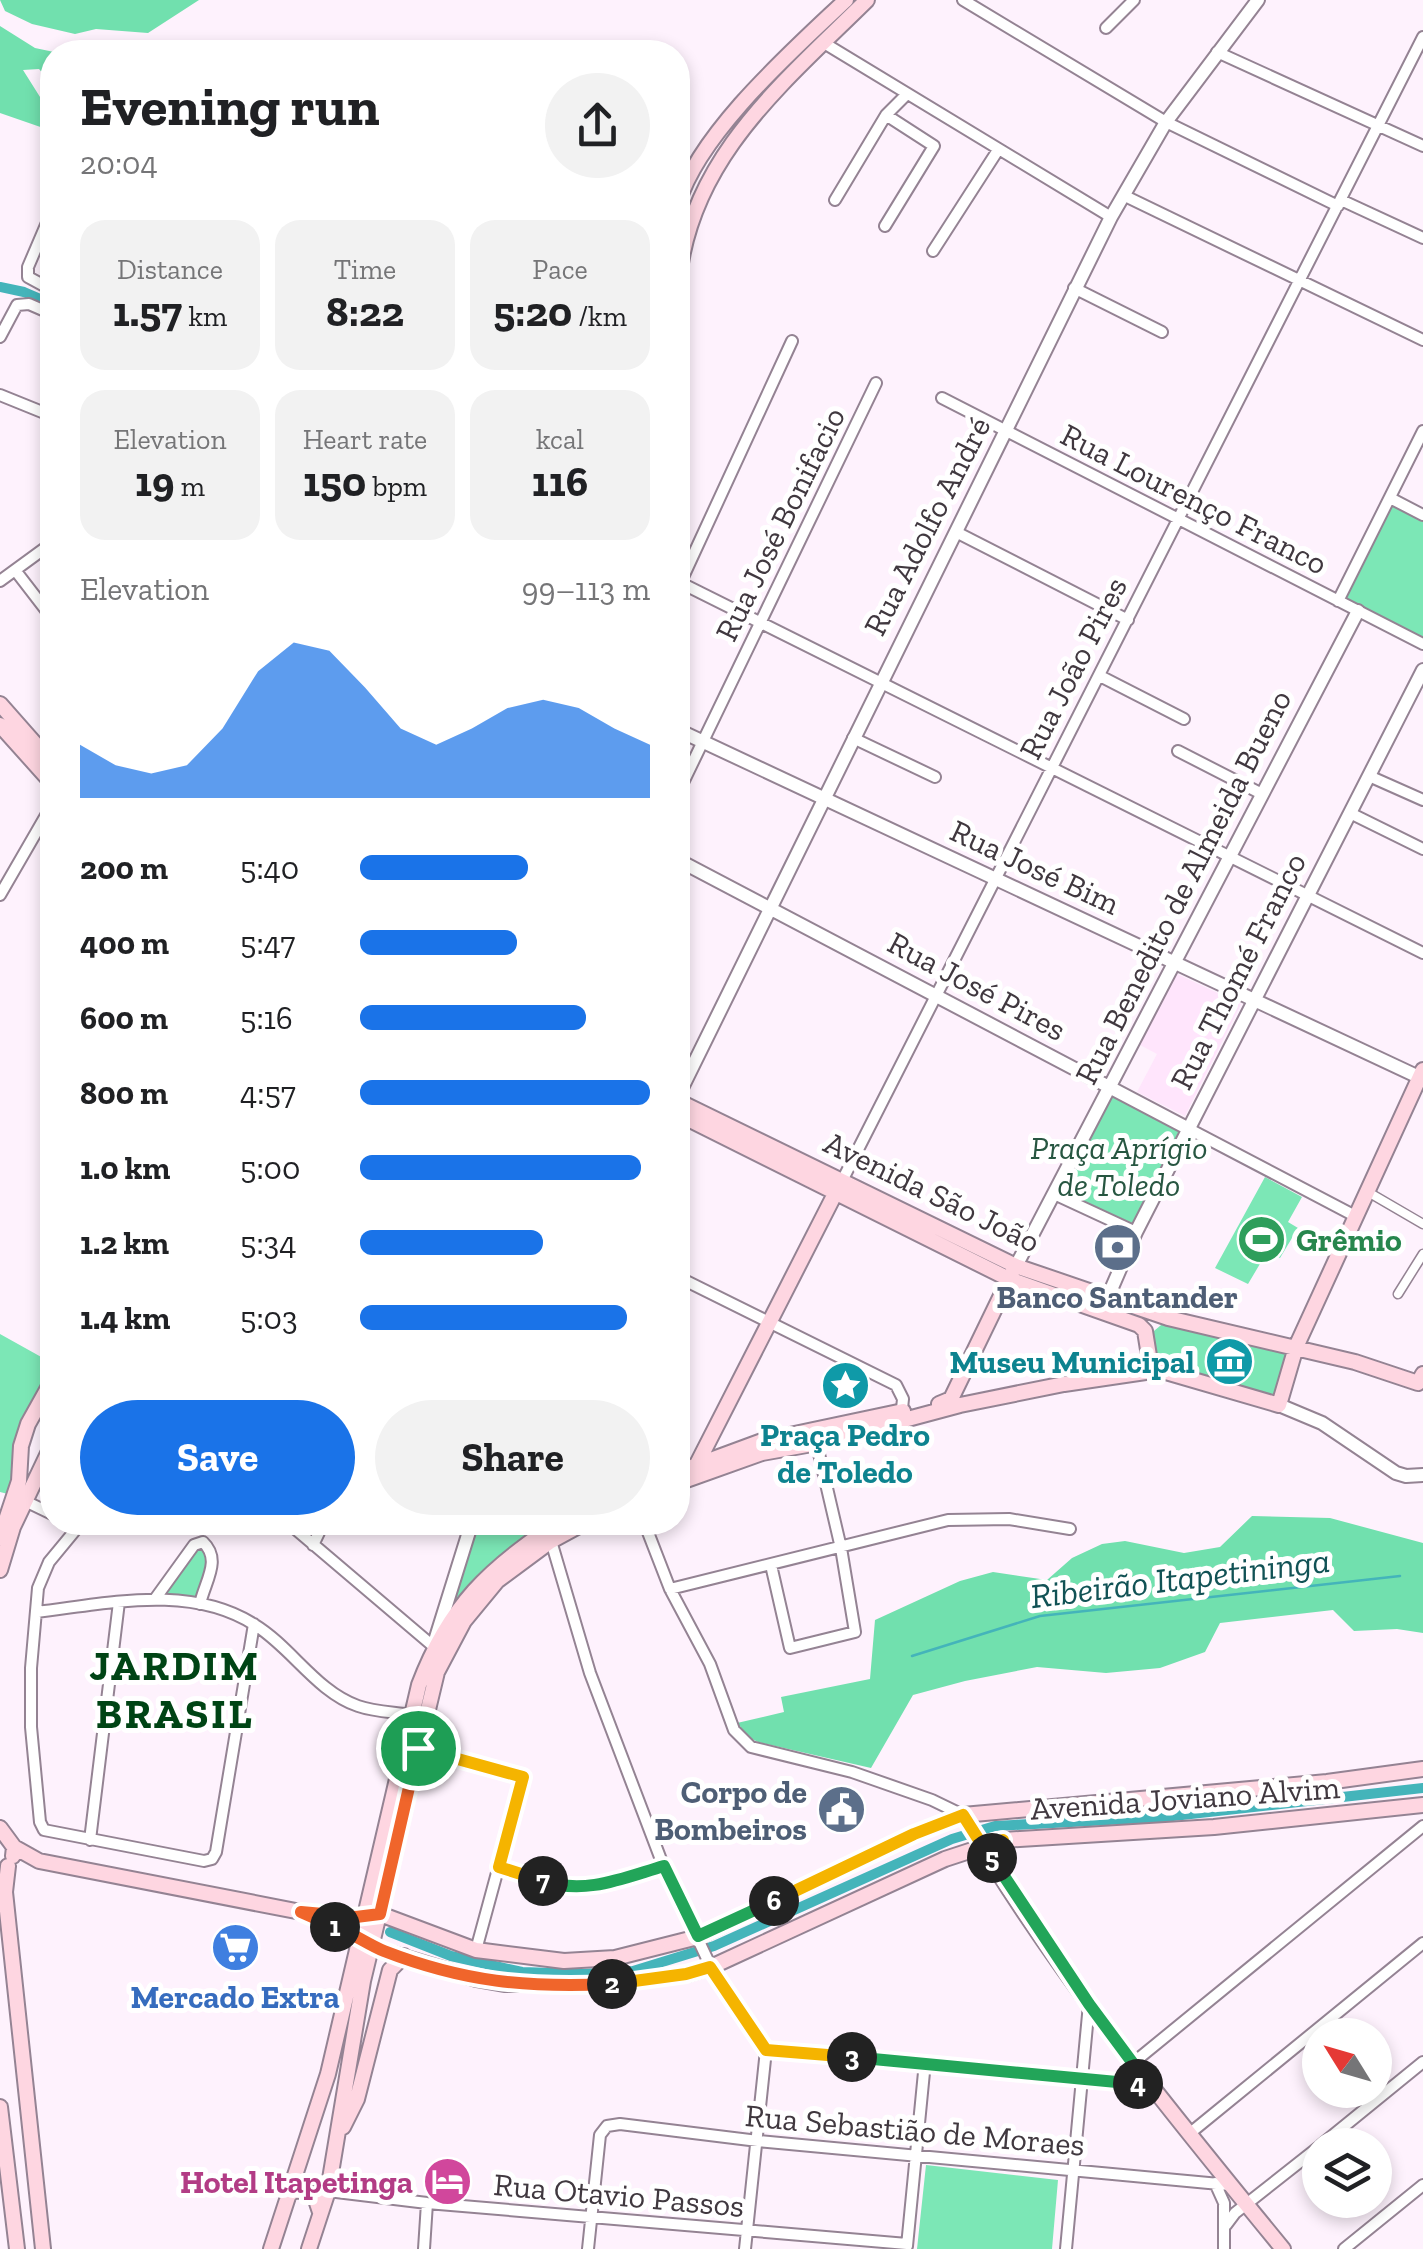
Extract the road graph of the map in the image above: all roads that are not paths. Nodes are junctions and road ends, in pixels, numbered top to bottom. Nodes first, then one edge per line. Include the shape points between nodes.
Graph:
1 (846, 0) edge
2 (866, 0) edge
3 (963, 0) edge
4 (1134, 0) edge
5 (1258, 0) edge
6 (1106, 28) dead end
7 (1423, 36) edge
8 (824, 42) junction
9 (1218, 52) junction
10 (907, 94) junction
11 (886, 114) junction
12 (1166, 122) junction
13 (1378, 124) junction
14 (1423, 146) edge
15 (998, 150) junction
16 (690, 175) edge
17 (1125, 196) junction
18 (836, 200) dead end
19 (1339, 203) junction
20 (1111, 218) junction
21 (690, 221) edge
22 (885, 226) dead end
23 (1423, 238) edge
24 (40, 239) edge
25 (933, 250) dead end
26 (1299, 282) junction
27 (40, 283) edge
28 (1074, 288) junction
29 (40, 309) edge
30 (1162, 332) dead end
31 (0, 337) edge
32 (1423, 340) edge
33 (792, 341) dead end
34 (876, 384) dead end
35 (0, 395) edge
36 (942, 398) dead end
37 (40, 411) edge
38 (1006, 430) junction
39 (1423, 430) edge
40 (1390, 498) junction
41 (1423, 515) edge
42 (1176, 520) junction
43 (956, 532) junction
44 (40, 552) edge
45 (690, 562) edge
46 (15, 570) junction
47 (0, 581) edge
48 (690, 591) edge
49 (1338, 601) junction
50 (40, 602) edge
51 (1358, 611) junction
52 (1128, 620) junction
53 (760, 622) junction
54 (1423, 644) edge
55 (1423, 670) edge
56 (1100, 676) junction
57 (880, 681) junction
58 (0, 704) edge
59 (1184, 720) dead end
60 (0, 725) edge
61 (690, 736) edge
62 (853, 738) junction
63 (702, 742) junction
64 (40, 749) edge
65 (1178, 752) dead end
66 (690, 768) edge
67 (1053, 768) junction
68 (40, 770) edge
69 (1369, 776) junction
70 (936, 777) dead end
71 (1262, 794) junction
72 (824, 798) junction
73 (1423, 800) edge
74 (1350, 812) junction
75 (40, 826) edge
76 (1423, 849) edge
77 (1229, 856) junction
78 (690, 866) edge
79 (997, 880) junction
80 (1307, 895) junction
81 (0, 896) edge
82 (770, 909) junction
83 (1423, 953) edge
84 (1174, 962) junction
85 (937, 997) junction
86 (1255, 1000) junction
87 (690, 1073) edge
88 (1422, 1075) edge
89 (1110, 1088) junction
90 (690, 1106) edge
91 (690, 1119) edge
92 (1189, 1129) junction
93 (738, 1137) junction
94 (840, 1186) junction
95 (1368, 1192) junction
96 (1054, 1194) junction
97 (1357, 1217) junction
98 (1423, 1224) edge
99 (1136, 1232) junction
100 (1423, 1254) edge
101 (1012, 1272) junction
102 (690, 1286) edge
103 (1398, 1294) dead end
104 (1107, 1299) junction
105 (1168, 1318) junction
106 (771, 1324) junction
107 (1146, 1337) junction
108 (1296, 1347) junction
109 (1158, 1370) junction
110 (1421, 1381) edge
111 (958, 1384) junction
112 (40, 1402) edge
113 (969, 1404) junction
114 (1279, 1405) junction
115 (901, 1416) junction
116 (28, 1424) junction
117 (812, 1436) junction
118 (40, 1440) edge
119 (40, 1459) edge
120 (697, 1464) junction
121 (690, 1470) edge
122 (690, 1475) edge
123 (1423, 1476) edge
124 (13, 1498) edge
125 (40, 1509) edge
126 (1070, 1529) dead end
127 (69, 1535) edge
128 (302, 1535) edge
129 (318, 1535) edge
130 (468, 1535) edge
131 (542, 1535) edge
132 (548, 1535) edge
133 (554, 1535) edge
134 (649, 1535) edge
135 (0, 1538) edge
136 (546, 1538) junction
137 (314, 1545) junction
138 (841, 1548) junction
139 (770, 1565) junction
140 (0, 1570) edge
141 (670, 1589) junction
142 (155, 1599) junction
143 (119, 1602) junction
144 (200, 1604) junction
145 (36, 1612) junction
146 (254, 1624) junction
147 (433, 1646) junction
148 (412, 1715) junction
149 (418, 1748) junction
150 (1423, 1769) edge
151 (1423, 1805) edge
152 (965, 1818) junction
153 (1423, 1826) edge
154 (0, 1828) edge
155 (90, 1840) junction
156 (1003, 1840) junction
157 (979, 1841) junction
158 (963, 1852) junction
159 (992, 1860) junction
160 (8, 1861) edge
161 (664, 1866) junction
162 (499, 1867) junction
163 (301, 1912) junction
164 (372, 1915) junction
165 (699, 1939) junction
166 (366, 1941) junction
167 (1423, 1943) edge
168 (476, 1950) junction
169 (404, 1956) junction
170 (709, 1962) junction
171 (1089, 2004) junction
172 (766, 2050) junction
173 (924, 2062) junction
174 (1423, 2062) edge
175 (1133, 2064) junction
176 (1082, 2080) junction
177 (1149, 2085) junction
178 (0, 2106) edge
179 (1341, 2128) edge
180 (1189, 2134) junction
181 (758, 2140) junction
182 (336, 2141) junction
183 (916, 2153) junction
184 (1302, 2160) edge
185 (1073, 2170) junction
186 (1222, 2184) junction
187 (1423, 2184) edge
188 (328, 2190) junction
189 (287, 2197) junction
190 (426, 2202) junction
191 (1247, 2205) junction
192 (320, 2212) junction
193 (590, 2216) junction
194 (1226, 2224) junction
195 (746, 2232) junction
196 (907, 2246) edge
197 (17, 2249) edge
198 (44, 2249) edge
199 (271, 2249) edge
200 (309, 2249) edge
201 (424, 2249) edge
202 (588, 2249) edge
203 (744, 2249) edge
204 (1066, 2249) edge
205 (1224, 2249) edge
206 (1282, 2249) edge
207 (1344, 2249) edge

1 - 16 main road via 719,128
2 - 8 main road
3 - 12 street
4 - 6 street
5 - 9 street, Rua Adolfo André
7 - 13 street, Rua João Pires
8 - 10 street
8 - 21 main road via 718,162
9 - 12 street, Rua Adolfo André
9 - 13 street
10 - 11 street
10 - 15 street
11 - 18 street
11 - 22 street via 934,146
12 - 17 street, Rua Adolfo André
12 - 19 street
13 - 14 street
13 - 19 street, Rua João Pires
15 - 20 street
15 - 25 street
17 - 20 street, Rua Adolfo André
17 - 26 street
19 - 23 street
19 - 26 street, Rua João Pires
20 - 28 street, Rua Adolfo André
24 - 27 street via 28,267 28,276
26 - 32 street
26 - 42 street, Rua João Pires
28 - 30 street
28 - 38 street, Rua Adolfo André
29 - 31 street via 17,305
33 - 45 street
34 - 53 street, Rua José Bonifacio
35 - 37 street
36 - 38 street, Rua Lourenço Franco
38 - 42 street, Rua Lourenço Franco
38 - 43 street, Rua Adolfo André
39 - 40 street
40 - 41 street
40 - 49 street
42 - 49 street, Rua Lourenço Franco
42 - 52 street, Rua João Pires
43 - 52 street
43 - 57 street, Rua Adolfo André
44 - 46 street
46 - 47 street
46 - 50 street
48 - 53 street
49 - 51 street, Rua Lourenço Franco
51 - 54 street, Rua Lourenço Franco
51 - 71 street, Rua Benedito de Almeida Bueno
52 - 56 street, Rua João Pires
53 - 57 street
53 - 63 street, Rua José Bonifacio
55 - 69 street, Rua Thomé Franco
56 - 59 street
56 - 67 street, Rua João Pires
57 - 62 street, Rua Adolfo André
57 - 67 street
58 - 64 main road
60 - 68 main road
61 - 63 street, Rua José Bim
62 - 70 street
62 - 72 street, Rua Adolfo André
63 - 66 street, Rua José Bonifacio
63 - 72 street, Rua José Bim
65 - 71 street
67 - 77 street
67 - 79 street, Rua João Pires
69 - 73 street
69 - 74 street, Rua Thomé Franco
71 - 77 street, Rua Benedito de Almeida Bueno
72 - 79 street, Rua José Bim
72 - 82 street, Rua Adolfo André
74 - 76 street
74 - 80 street, Rua Thomé Franco
75 - 81 street
77 - 80 street
77 - 84 street, Rua Benedito de Almeida Bueno
78 - 82 street, Rua José Pires
79 - 84 street, Rua José Bim
79 - 85 street, Rua João Pires
80 - 83 street
80 - 86 street, Rua Thomé Franco
82 - 85 street, Rua José Pires
82 - 87 street, Rua Adolfo André
84 - 86 street, Rua José Bim
84 - 89 street, Rua Benedito de Almeida Bueno
85 - 89 street, Rua José Pires
85 - 94 street, Rua João Pires
86 - 88 street, Rua José Bim
86 - 92 street, Rua Thomé Franco
88 - 95 main road
89 - 92 street, Rua José Pires
89 - 96 street, Rua Benedito de Almeida Bueno
90 - 93 main road, Avenida São João
91 - 93 main road, Avenida São João
92 - 97 street, Rua José Pires
92 - 99 street, Rua Thomé Franco
93 - 94 main road, Avenida São João
94 - 101 main road, Avenida São João
94 - 106 main road, Rua João Pires
95 - 97 main road
95 - 98 street
96 - 99 street
96 - 101 street, Rua Benedito de Almeida Bueno
97 - 108 main road
99 - 104 street, Rua Thomé Franco
100 - 103 street
101 - 104 main road, Avenida São João
101 - 107 main road, Avenida São João via 1129,1320
101 - 111 main road, Rua Benedito de Almeida Bueno
102 - 106 street
104 - 105 main road, Avenida São João
105 - 107 main road
105 - 108 main road, Avenida São João
106 - 115 street via 896,1385
106 - 120 main road
107 - 109 main road via 1146,1354
108 - 110 main road, Avenida São João
108 - 114 main road
109 - 113 main road
109 - 114 main road
111 - 113 main road via 959,1397
111 - 115 main road, Rua Benedito de Almeida Bueno via 948,1402
112 - 116 main road
113 - 115 main road
114 - 123 street via 1322,1423 1396,1473
115 - 117 main road
116 - 118 main road
116 - 124 main road
117 - 120 main road via 762,1441
117 - 122 main road
117 - 138 street
119 - 124 main road
120 - 121 main road
124 - 125 street
124 - 135 main road
124 - 140 main road
126 - 138 street via 948,1520
127 - 145 street via 42,1574
128 - 137 street
129 - 137 street
130 - 147 street
131 - 136 street
132 - 136 main road
133 - 136 main road
134 - 141 street
136 - 147 main road via 496,1566
136 - 149 main road via 464,1622 438,1672
136 - 161 street
137 - 147 street
138 - 139 street
138 - 139 street via 855,1632 793,1649
139 - 141 street
141 - 152 street via 739,1738 750,1747 852,1772
142 - 143 street
142 - 144 street
142 - 144 street via 203,1542 214,1564
143 - 145 street
143 - 155 street
144 - 146 street
145 - 155 street via 31,1727 40,1822 44,1830
146 - 148 street via 357,1706
146 - 155 street via 212,1859
147 - 148 main road
148 - 164 main road
149 - 162 street via 523,1777
149 - 164 main road
150 - 152 main road
151 - 156 main road, Avenida Joviano Alvim
152 - 157 main road
152 - 165 main road via 914,1834
153 - 175 street
154 - 160 main road
156 - 157 main road, Avenida Joviano Alvim
156 - 159 main road
157 - 158 main road, Avenida Joviano Alvim
157 - 159 main road
158 - 159 main road
158 - 170 main road, Avenida Joviano Alvim
159 - 171 main road
160 - 163 main road, Avenida Joviano Alvim via 39,1861
160 - 198 main road via 6,1901
161 - 162 street via 571,1888
161 - 165 street
162 - 168 street
163 - 164 main road
163 - 166 main road, Avenida Joviano Alvim
164 - 166 main road
164 - 168 main road
165 - 168 main road via 615,1958
165 - 170 street
166 - 169 main road, Avenida Joviano Alvim
166 - 182 main road
166 - 189 main road
167 - 180 street
169 - 170 main road, Avenida Joviano Alvim via 476,1979 539,1986 641,1982
169 - 182 main road via 390,1970 357,2099
170 - 172 street
171 - 175 main road
171 - 176 street
172 - 173 street
172 - 181 street
173 - 176 street
173 - 183 street
174 - 179 street
175 - 177 main road
176 - 177 street
176 - 185 street
177 - 180 main road
178 - 197 main road
180 - 186 main road
181 - 183 street, Rua Sebastião de Moraes
181 - 193 street, Rua Sebastião de Moraes via 607,2126 600,2136
181 - 195 street
182 - 188 main road
183 - 185 street, Rua Sebastião de Moraes
183 - 196 street
184 - 191 street
185 - 186 street, Rua Sebastião de Moraes
185 - 204 street
186 - 191 main road
186 - 194 street
187 - 207 street
188 - 190 street, Rua Otavio Passos
188 - 192 main road
189 - 192 main road via 305,2190
189 - 199 main road
190 - 193 street, Rua Otavio Passos
190 - 201 street
191 - 194 street
191 - 206 main road
192 - 200 main road
193 - 195 street, Rua Otavio Passos
193 - 202 street
194 - 205 street
195 - 196 street, Rua Otavio Passos
195 - 203 street

